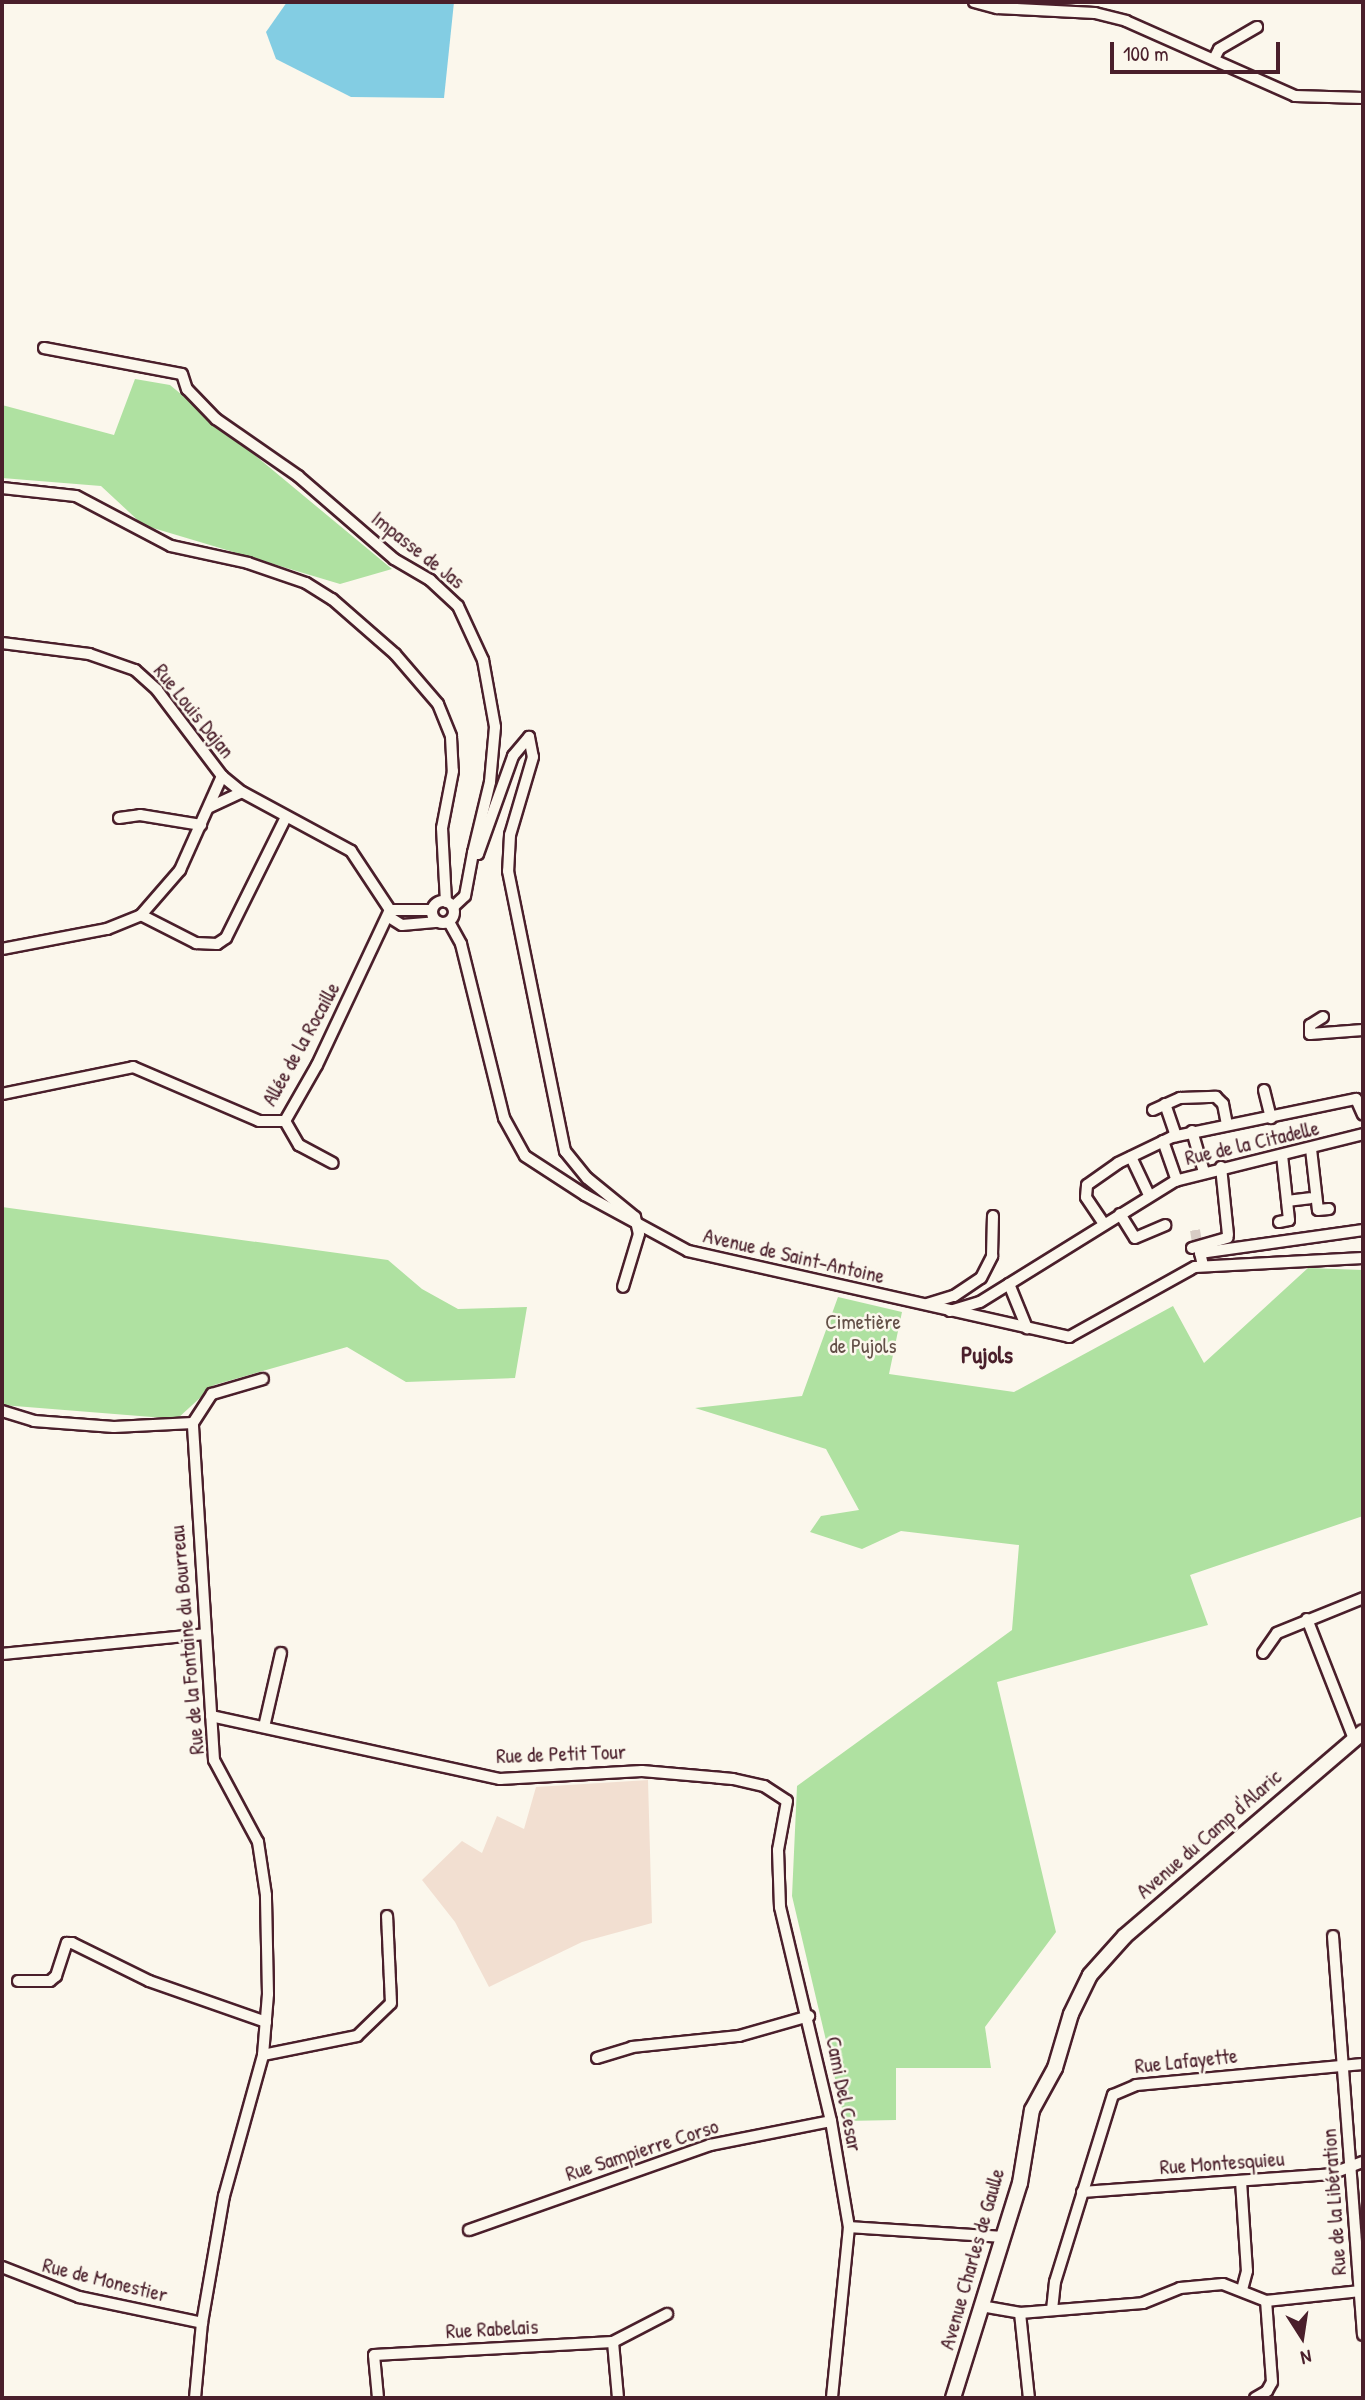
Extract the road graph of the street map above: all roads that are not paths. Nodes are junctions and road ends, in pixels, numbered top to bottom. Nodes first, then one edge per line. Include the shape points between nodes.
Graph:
1 (974, 2) edge
2 (1257, 27) dead end
3 (1214, 60) junction
4 (1363, 98) edge
5 (44, 348) dead end
6 (2, 488) edge
7 (2, 643) edge
8 (222, 776) junction
9 (242, 792) junction
10 (209, 808) junction
11 (286, 817) junction
12 (119, 818) dead end
13 (201, 825) junction
14 (473, 853) junction
15 (449, 904) junction
16 (432, 910) junction
17 (389, 914) junction
18 (141, 915) junction
19 (443, 922) junction
20 (2, 949) edge
21 (1323, 1017) dead end
22 (1363, 1030) edge
23 (1264, 1090) dead end
24 (2, 1094) edge
25 (1165, 1104) junction
26 (1153, 1110) dead end
27 (1363, 1115) edge
28 (1270, 1118) junction
29 (285, 1121) junction
30 (1224, 1127) junction
31 (1192, 1131) junction
32 (1363, 1134) edge
33 (1176, 1136) junction
34 (1163, 1142) junction
35 (1311, 1149) junction
36 (1282, 1155) junction
37 (1131, 1157) junction
38 (333, 1163) dead end
39 (1226, 1164) junction
40 (1204, 1172) junction
41 (1177, 1181) junction
42 (1150, 1194) junction
43 (1310, 1198) dead end
44 (1287, 1200) junction
45 (1329, 1209) dead end
46 (1119, 1214) junction
47 (993, 1216) dead end
48 (1279, 1222) dead end
49 (636, 1224) junction
50 (1104, 1224) junction
51 (1159, 1227) dead end
52 (1363, 1230) edge
53 (1199, 1248) junction
54 (1363, 1258) edge
55 (1203, 1265) junction
56 (1009, 1284) junction
57 (623, 1287) dead end
58 (924, 1305) junction
59 (950, 1311) junction
60 (1027, 1328) junction
61 (263, 1380) dead end
62 (2, 1411) edge
63 (193, 1423) junction
64 (1363, 1598) edge
65 (1307, 1619) junction
66 (205, 1634) junction
67 (281, 1653) dead end
68 (1263, 1653) dead end
69 (2, 1654) edge
70 (211, 1716) junction
71 (264, 1727) junction
72 (1359, 1736) edge
73 (787, 1801) joint
74 (387, 1916) dead end
75 (1334, 1936) dead end
76 (1090, 1975) joint
77 (18, 1981) dead end
78 (809, 2016) junction
79 (266, 2022) junction
80 (263, 2055) junction
81 (597, 2058) dead end
82 (1363, 2064) edge
83 (1342, 2066) junction
84 (831, 2121) junction
85 (1363, 2162) edge
86 (1351, 2166) junction
87 (1241, 2181) junction
88 (1082, 2192) junction
89 (849, 2227) junction
90 (469, 2230) dead end
91 (1003, 2237) junction
92 (1361, 2262) edge
93 (2, 2267) edge
94 (1242, 2290) junction
95 (1360, 2291) junction
96 (1266, 2301) junction
97 (981, 2306) junction
98 (1052, 2310) junction
99 (1020, 2312) junction
100 (667, 2314) dead end
101 (202, 2323) junction
102 (1363, 2335) edge
103 (613, 2342) junction
104 (195, 2398) edge
105 (378, 2398) edge
106 (618, 2398) edge
107 (832, 2398) edge
108 (953, 2398) edge
109 (1029, 2398) edge
110 (1255, 2398) edge

1 - 3 street via 997,8 1095,13 1126,21
2 - 3 street via 1219,50
3 - 4 street via 1295,96
5 - 14 street, Impasse de Jas via 182,374 187,389 216,419 298,476 394,559 430,580 458,606 483,660 495,727 490,782
6 - 15 street via 76,496 171,546 248,563 306,583 332,599 395,654 438,704 451,737 453,771 442,828
7 - 8 street, Rue Louis Dajan via 89,654 135,670 157,690 184,732
8 - 9 street, Rue Louis Dajan
8 - 10 street
9 - 10 street
9 - 11 street, Rue Louis Dajan
10 - 13 street
11 - 17 street, Rue Louis Dajan via 351,851
11 - 18 street via 226,939 217,944 196,943
12 - 13 street via 140,815
13 - 18 street via 172,884
14 - 15 street, Impasse de Jas via 465,896
14 - 49 street via 478,854 513,756 529,737 533,757 510,835 508,871 565,1151 587,1178 635,1217
15 - 16 street
15 - 19 street
16 - 17 street
16 - 19 street, Avenue de Saint-Antoine
17 - 19 street via 402,925
17 - 29 street, Allée de la Rocaille
18 - 20 street via 107,929
19 - 49 street, Avenue de Saint-Antoine via 461,944 501,1106 513,1137 532,1162
21 - 22 street via 1310,1025 1310,1034
23 - 28 street
24 - 29 street, Allée de la Rocaille via 133,1067 259,1121
25 - 26 street
25 - 30 street via 1180,1098 1216,1097 1223,1104
25 - 33 street
27 - 28 street via 1356,1099 1296,1108
28 - 30 street
29 - 38 street via 299,1145
30 - 31 street
31 - 33 street
31 - 40 street
32 - 35 street, Rue de la Citadelle
33 - 34 street
34 - 37 street
34 - 41 street
35 - 36 street, Rue de la Citadelle
35 - 45 street via 1318,1210
36 - 39 street, Rue de la Citadelle
36 - 44 street
37 - 42 street
37 - 50 street via 1087,1185 1086,1197
39 - 40 street, Rue de la Citadelle
39 - 53 street via 1228,1237
40 - 41 street, Rue de la Citadelle
41 - 42 street, Rue de la Citadelle
42 - 46 street, Rue de la Citadelle
43 - 44 street
44 - 48 street via 1289,1220
46 - 50 street, Rue de la Citadelle
46 - 51 street via 1135,1238
47 - 58 street via 992,1256 981,1278 954,1296
49 - 57 street via 639,1234
49 - 58 street, Avenue de Saint-Antoine via 706,1257
50 - 56 street, Rue de la Citadelle
52 - 53 street
53 - 55 street
54 - 55 street, Avenue de Saint-Antoine
55 - 60 street, Avenue de Saint-Antoine via 1179,1273 1082,1334 1053,1336
56 - 59 street, Rue de la Citadelle via 980,1302
56 - 60 street
58 - 59 street, Avenue de Saint-Antoine
59 - 60 street, Avenue de Saint-Antoine
61 - 63 street via 212,1394
62 - 63 street via 34,1420 114,1427
63 - 66 street, Rue de la Fontaine du Bourreau
64 - 65 street
65 - 68 street via 1278,1633
65 - 72 street
66 - 69 street
66 - 70 street, Rue de la Fontaine du Bourreau
67 - 71 street
70 - 71 street, Rue de Petit Tour
70 - 79 street, Rue de la Fontaine du Bourreau via 215,1760 258,1842 266,1895
71 - 73 street, Rue de Petit Tour via 500,1779 642,1771 733,1779 764,1786
72 - 76 main road, Avenue du Camp d'Alaric via 1125,1936
73 - 78 street, Cami Del Cesar via 778,1850 780,1907
74 - 80 street via 391,2003 357,2036 317,2040
75 - 83 street, Rue de la Libération
76 - 91 main road, Avenue Charles de Gaulle via 1071,2014 1055,2068 1032,2110 1020,2183
77 - 79 street via 50,1981 67,1943 72,1943 149,1981
78 - 81 street via 739,2036 632,2047
78 - 84 street, Cami Del Cesar
79 - 80 street, Rue de la Fontaine du Bourreau
80 - 101 street, Rue de la Fontaine du Bourreau via 224,2196
82 - 83 street, Rue Lafayette
83 - 86 street, Rue de la Libération
83 - 88 street, Rue Lafayette via 1123,2087 1108,2106
84 - 89 street, Cami Del Cesar
84 - 90 street, Rue Sampierre Corso via 710,2145
85 - 86 street, Rue Montesquieu
86 - 87 street, Rue Montesquieu via 1331,2174
86 - 92 street, Rue de la Libération
87 - 88 street, Rue Montesquieu
87 - 94 street via 1247,2271
88 - 98 street, Rue Lafayette via 1055,2282
89 - 91 street
89 - 107 street, Cami Del Cesar
91 - 97 main road, Avenue Charles de Gaulle
92 - 95 street, Rue de la Libération
93 - 101 street, Rue de Monestier via 79,2297
94 - 96 street
94 - 98 street via 1223,2284 1187,2287 1151,2302
95 - 96 street
95 - 102 street, Rue de la Libération
96 - 110 street via 1272,2382
97 - 99 street
97 - 108 main road, Avenue Charles de Gaulle
98 - 99 street
99 - 109 street
100 - 103 street, Rue Rabelais
101 - 104 street, Rue de la Fontaine du Bourreau
103 - 105 street, Rue Rabelais via 374,2355
103 - 106 street

